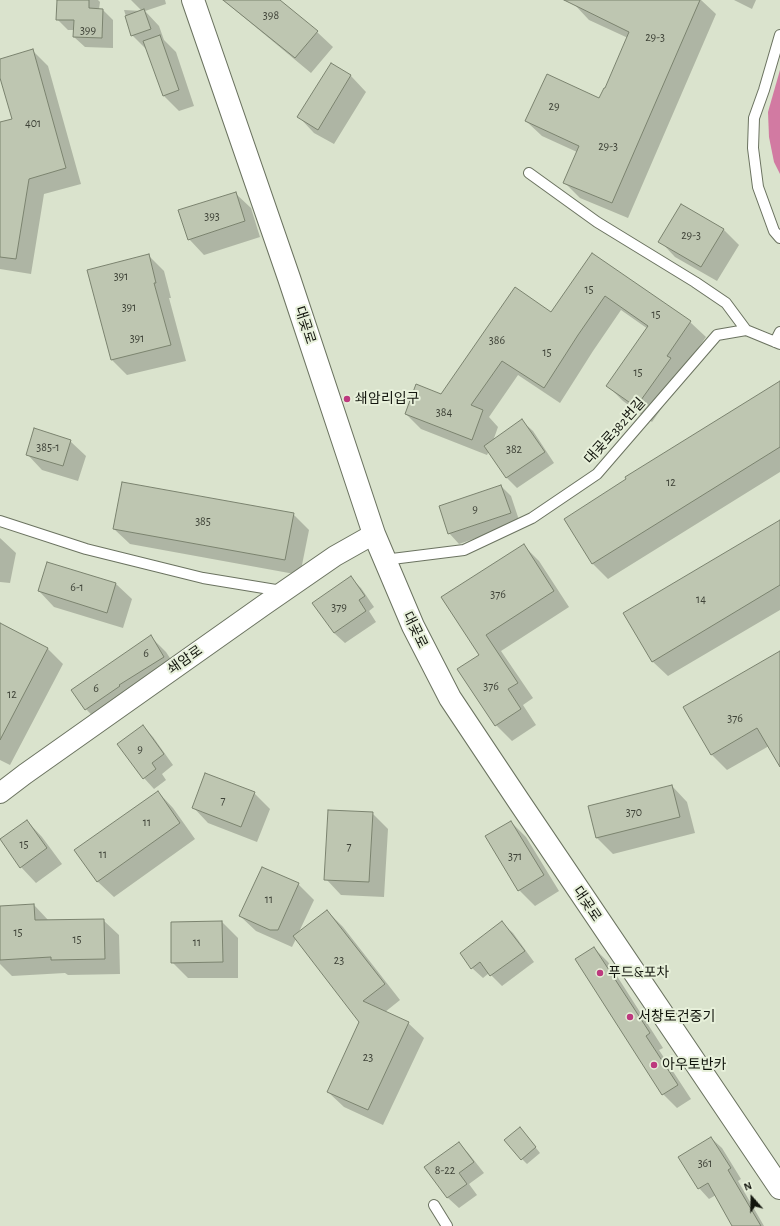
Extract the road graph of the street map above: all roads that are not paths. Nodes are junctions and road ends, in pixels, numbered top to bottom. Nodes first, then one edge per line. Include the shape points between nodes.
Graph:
1 (193, 0) edge
2 (780, 35) edge
3 (529, 173) dead end
4 (780, 238) edge
5 (746, 330) junction
6 (780, 332) edge
7 (777, 343) edge
8 (0, 521) edge
9 (374, 534) junction
10 (384, 560) junction
11 (284, 591) junction
12 (0, 793) edge
13 (780, 1188) edge
14 (434, 1205) dead end
15 (447, 1226) edge

1 - 9 street, 대곶로
2 - 4 lane via 754,118 753,148 758,187 774,231
3 - 5 lane via 597,222 726,303
5 - 7 lane
5 - 10 lane, 대곶로382번길 via 717,336 597,474 532,518 464,550
6 - 7 lane
8 - 11 lane via 86,549 196,576
9 - 10 street, 대곶로
9 - 11 street, 쇄암로 via 335,556
10 - 13 street, 대곶로 via 413,626 450,698
11 - 12 street, 쇄암로
14 - 15 lane

